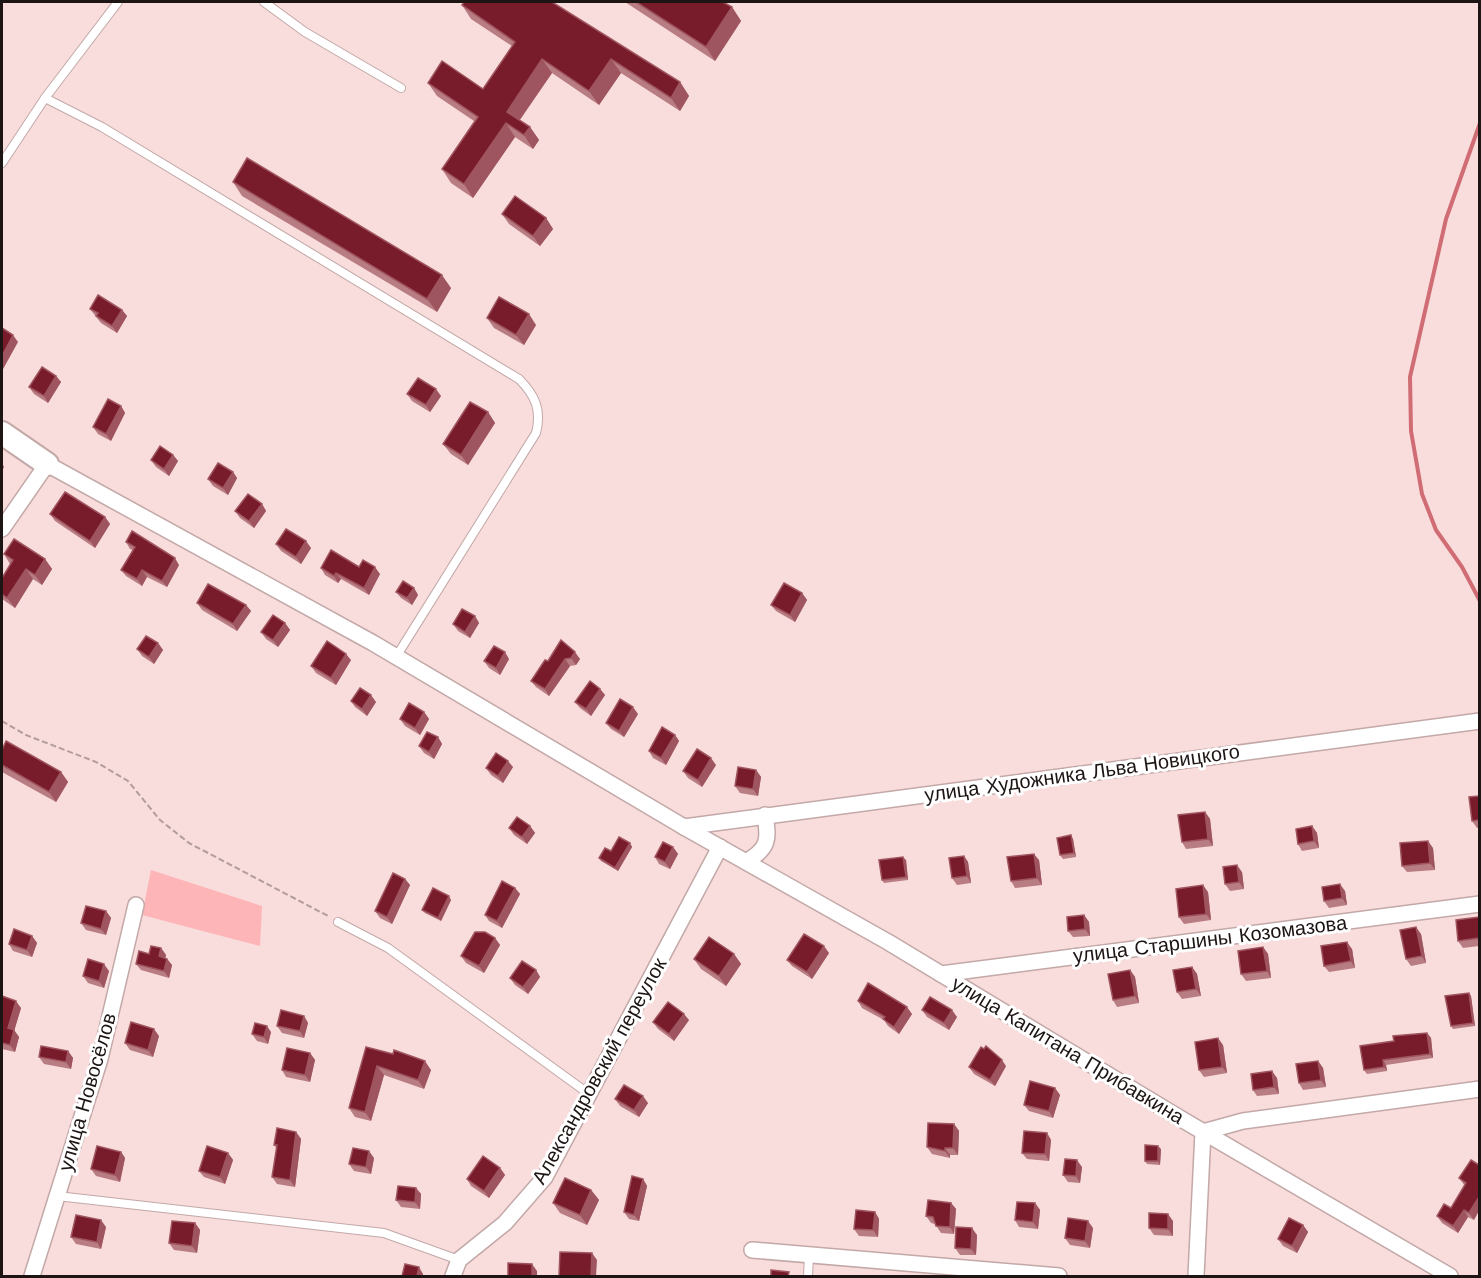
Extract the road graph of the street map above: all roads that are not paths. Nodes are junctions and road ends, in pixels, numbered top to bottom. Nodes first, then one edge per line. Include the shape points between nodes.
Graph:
1 (118, 2) edge
2 (264, 2) edge
3 (401, 88) dead end
4 (45, 98) junction
5 (2, 163) edge
6 (2, 433) edge
7 (47, 464) junction
8 (2, 529) edge
9 (396, 657) junction
10 (1479, 721) edge
11 (765, 815) junction
12 (684, 826) junction
13 (720, 847) junction
14 (746, 862) junction
15 (1479, 904) edge
16 (136, 905) dead end
17 (338, 922) road end
18 (941, 974) junction
19 (1479, 1089) edge
20 (589, 1094) junction
21 (1203, 1132) junction
22 (57, 1196) junction
23 (752, 1250) dead end
24 (809, 1255) junction
25 (459, 1260) junction
26 (32, 1276) edge
27 (453, 1276) edge
28 (808, 1276) edge
29 (1059, 1276) edge
30 (1196, 1276) edge
31 (1450, 1276) edge

1 - 4 lane
2 - 3 lane via 305,32
4 - 5 lane
4 - 9 lane via 102,127 519,379 532,393 540,418 536,433
6 - 7 street
7 - 8 street
7 - 9 street, улица Капитана Прибавкина
9 - 12 street, улица Капитана Прибавкина
10 - 11 street, улица Художника Льва Новицкого
11 - 12 street, улица Художника Льва Новицкого
11 - 14 street via 767,842 760,853
12 - 13 street, улица Капитана Прибавкина
13 - 14 street, улица Капитана Прибавкина
13 - 20 street, Александровский переулок
14 - 18 street, улица Капитана Прибавкина
15 - 18 street, улица Старшины Козомазова
16 - 22 street, улица Новосёлов via 100,1059
17 - 20 lane via 388,948
18 - 21 street, улица Капитана Прибавкина
19 - 21 street via 1243,1121
20 - 25 street, Александровский переулок via 545,1176 505,1224
21 - 30 street
21 - 31 street, улица Капитана Прибавкина
22 - 25 lane via 384,1233
22 - 26 street, улица Новосёлов
23 - 24 street
24 - 28 lane
24 - 29 street
25 - 27 street

